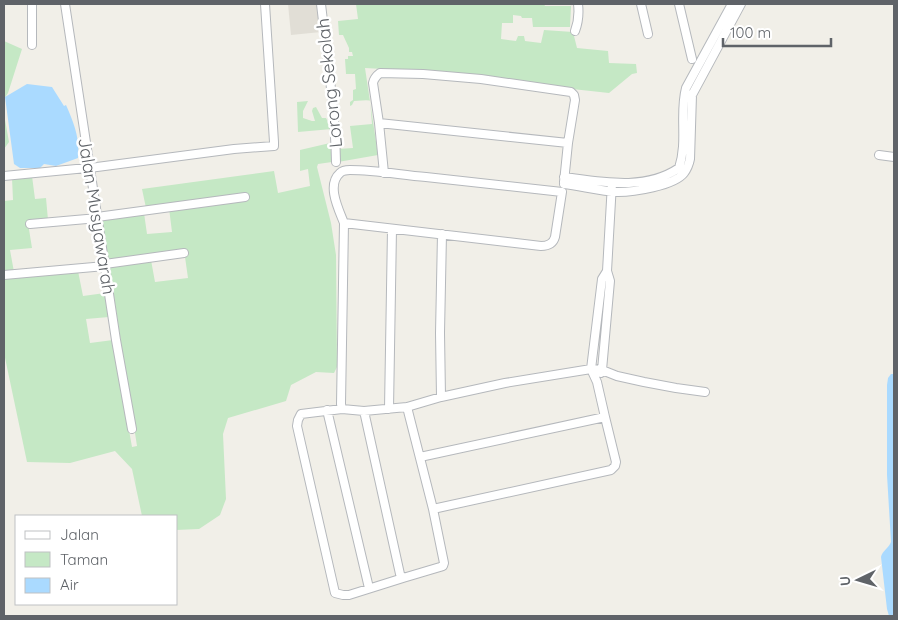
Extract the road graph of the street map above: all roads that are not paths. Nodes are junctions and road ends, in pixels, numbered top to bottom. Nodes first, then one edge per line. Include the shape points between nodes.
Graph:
1 (32, 4) edge
2 (65, 4) edge
3 (265, 4) edge
4 (321, 4) edge
5 (578, 4) edge
6 (641, 4) edge
7 (679, 4) edge
8 (732, 4) edge
9 (741, 4) edge
10 (575, 30) dead end
11 (648, 34) dead end
12 (32, 45) dead end
13 (692, 59) dead end
14 (690, 90) junction
15 (379, 124) junction
16 (568, 143) junction
17 (879, 155) dead end
18 (894, 157) edge
19 (336, 162) dead end
20 (90, 167) junction
21 (384, 173) junction
22 (4, 176) edge
23 (563, 184) junction
24 (612, 187) junction
25 (245, 197) dead end
26 (97, 217) junction
27 (344, 223) junction
28 (30, 224) dead end
29 (392, 229) junction
30 (442, 234) junction
31 (184, 253) dead end
32 (105, 265) junction
33 (606, 271) junction
34 (4, 275) edge
35 (593, 351) junction
36 (604, 352) junction
37 (591, 369) junction
38 (602, 370) junction
39 (596, 382) junction
40 (705, 392) dead end
41 (441, 397) junction
42 (407, 406) junction
43 (342, 409) junction
44 (389, 409) junction
45 (327, 410) junction
46 (364, 411) junction
47 (605, 417) junction
48 (132, 429) dead end
49 (420, 457) junction
50 (433, 509) junction
51 (403, 578) junction
52 (369, 588) junction

1 - 12 street
2 - 20 street, Jalan Musyawarah
3 - 20 street via 274,146
4 - 19 street, Lorong Sekolah
5 - 10 street
6 - 11 street
7 - 13 street
8 - 14 street
9 - 14 street
14 - 24 street via 684,100 684,149 674,176
15 - 16 street
15 - 16 street via 373,83 380,73 481,79 571,92 575,100
15 - 21 street
16 - 23 street
17 - 18 street
20 - 22 street
20 - 26 street, Jalan Musyawarah
21 - 23 street
21 - 27 street via 344,170 339,173 334,185 334,198
23 - 24 street
23 - 30 street via 555,237 550,245
24 - 33 street
25 - 26 street
26 - 28 street
26 - 32 street, Jalan Musyawarah
27 - 29 street
27 - 43 street
29 - 30 street
29 - 44 street
30 - 41 street
31 - 32 street
32 - 34 street
32 - 48 street, Jalan Musyawarah
33 - 35 street via 602,279
33 - 36 street via 610,281
35 - 36 street
35 - 37 street
36 - 38 street
37 - 38 street
37 - 39 street
37 - 41 street
38 - 39 street
38 - 40 street via 644,382
39 - 47 street
41 - 42 street
42 - 44 street
42 - 49 street
43 - 45 street
43 - 46 street
44 - 46 street
45 - 52 street
45 - 52 street via 301,414 298,426 335,593 349,595
46 - 51 street
47 - 49 street
47 - 50 street via 616,462 611,470
49 - 50 street
50 - 51 street via 444,565
51 - 52 street

